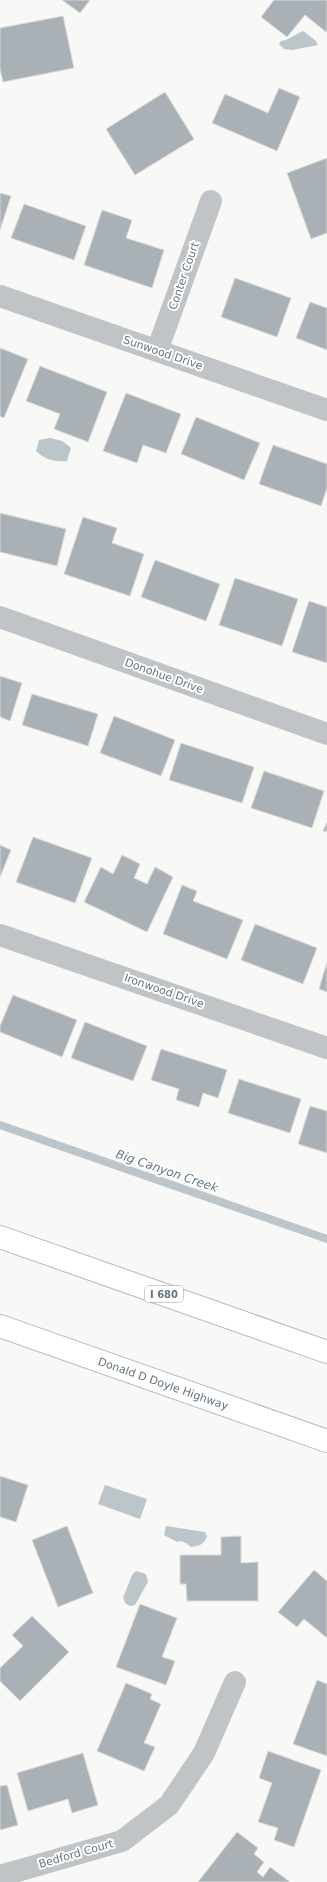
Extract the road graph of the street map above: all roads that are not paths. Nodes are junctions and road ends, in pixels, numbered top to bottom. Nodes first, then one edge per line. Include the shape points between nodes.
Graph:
1 (210, 201) dead end
2 (0, 296) edge
3 (157, 351) junction
4 (327, 410) edge
5 (0, 617) edge
6 (327, 734) edge
7 (0, 934) edge
8 (327, 1048) edge
9 (0, 1237) edge
10 (0, 1326) edge
11 (327, 1352) edge
12 (327, 1441) edge
13 (235, 1682) dead end
14 (0, 1876) edge

1 - 3 street, Conter Court
2 - 3 street, Sunwood Drive
3 - 4 street, Sunwood Drive
5 - 6 street, Donohue Drive
7 - 8 street, Ironwood Drive
9 - 11 highway, I 680
10 - 12 highway, Donald D Doyle Highway
13 - 14 street, Bedford Court via 204,1753 169,1805 122,1841

